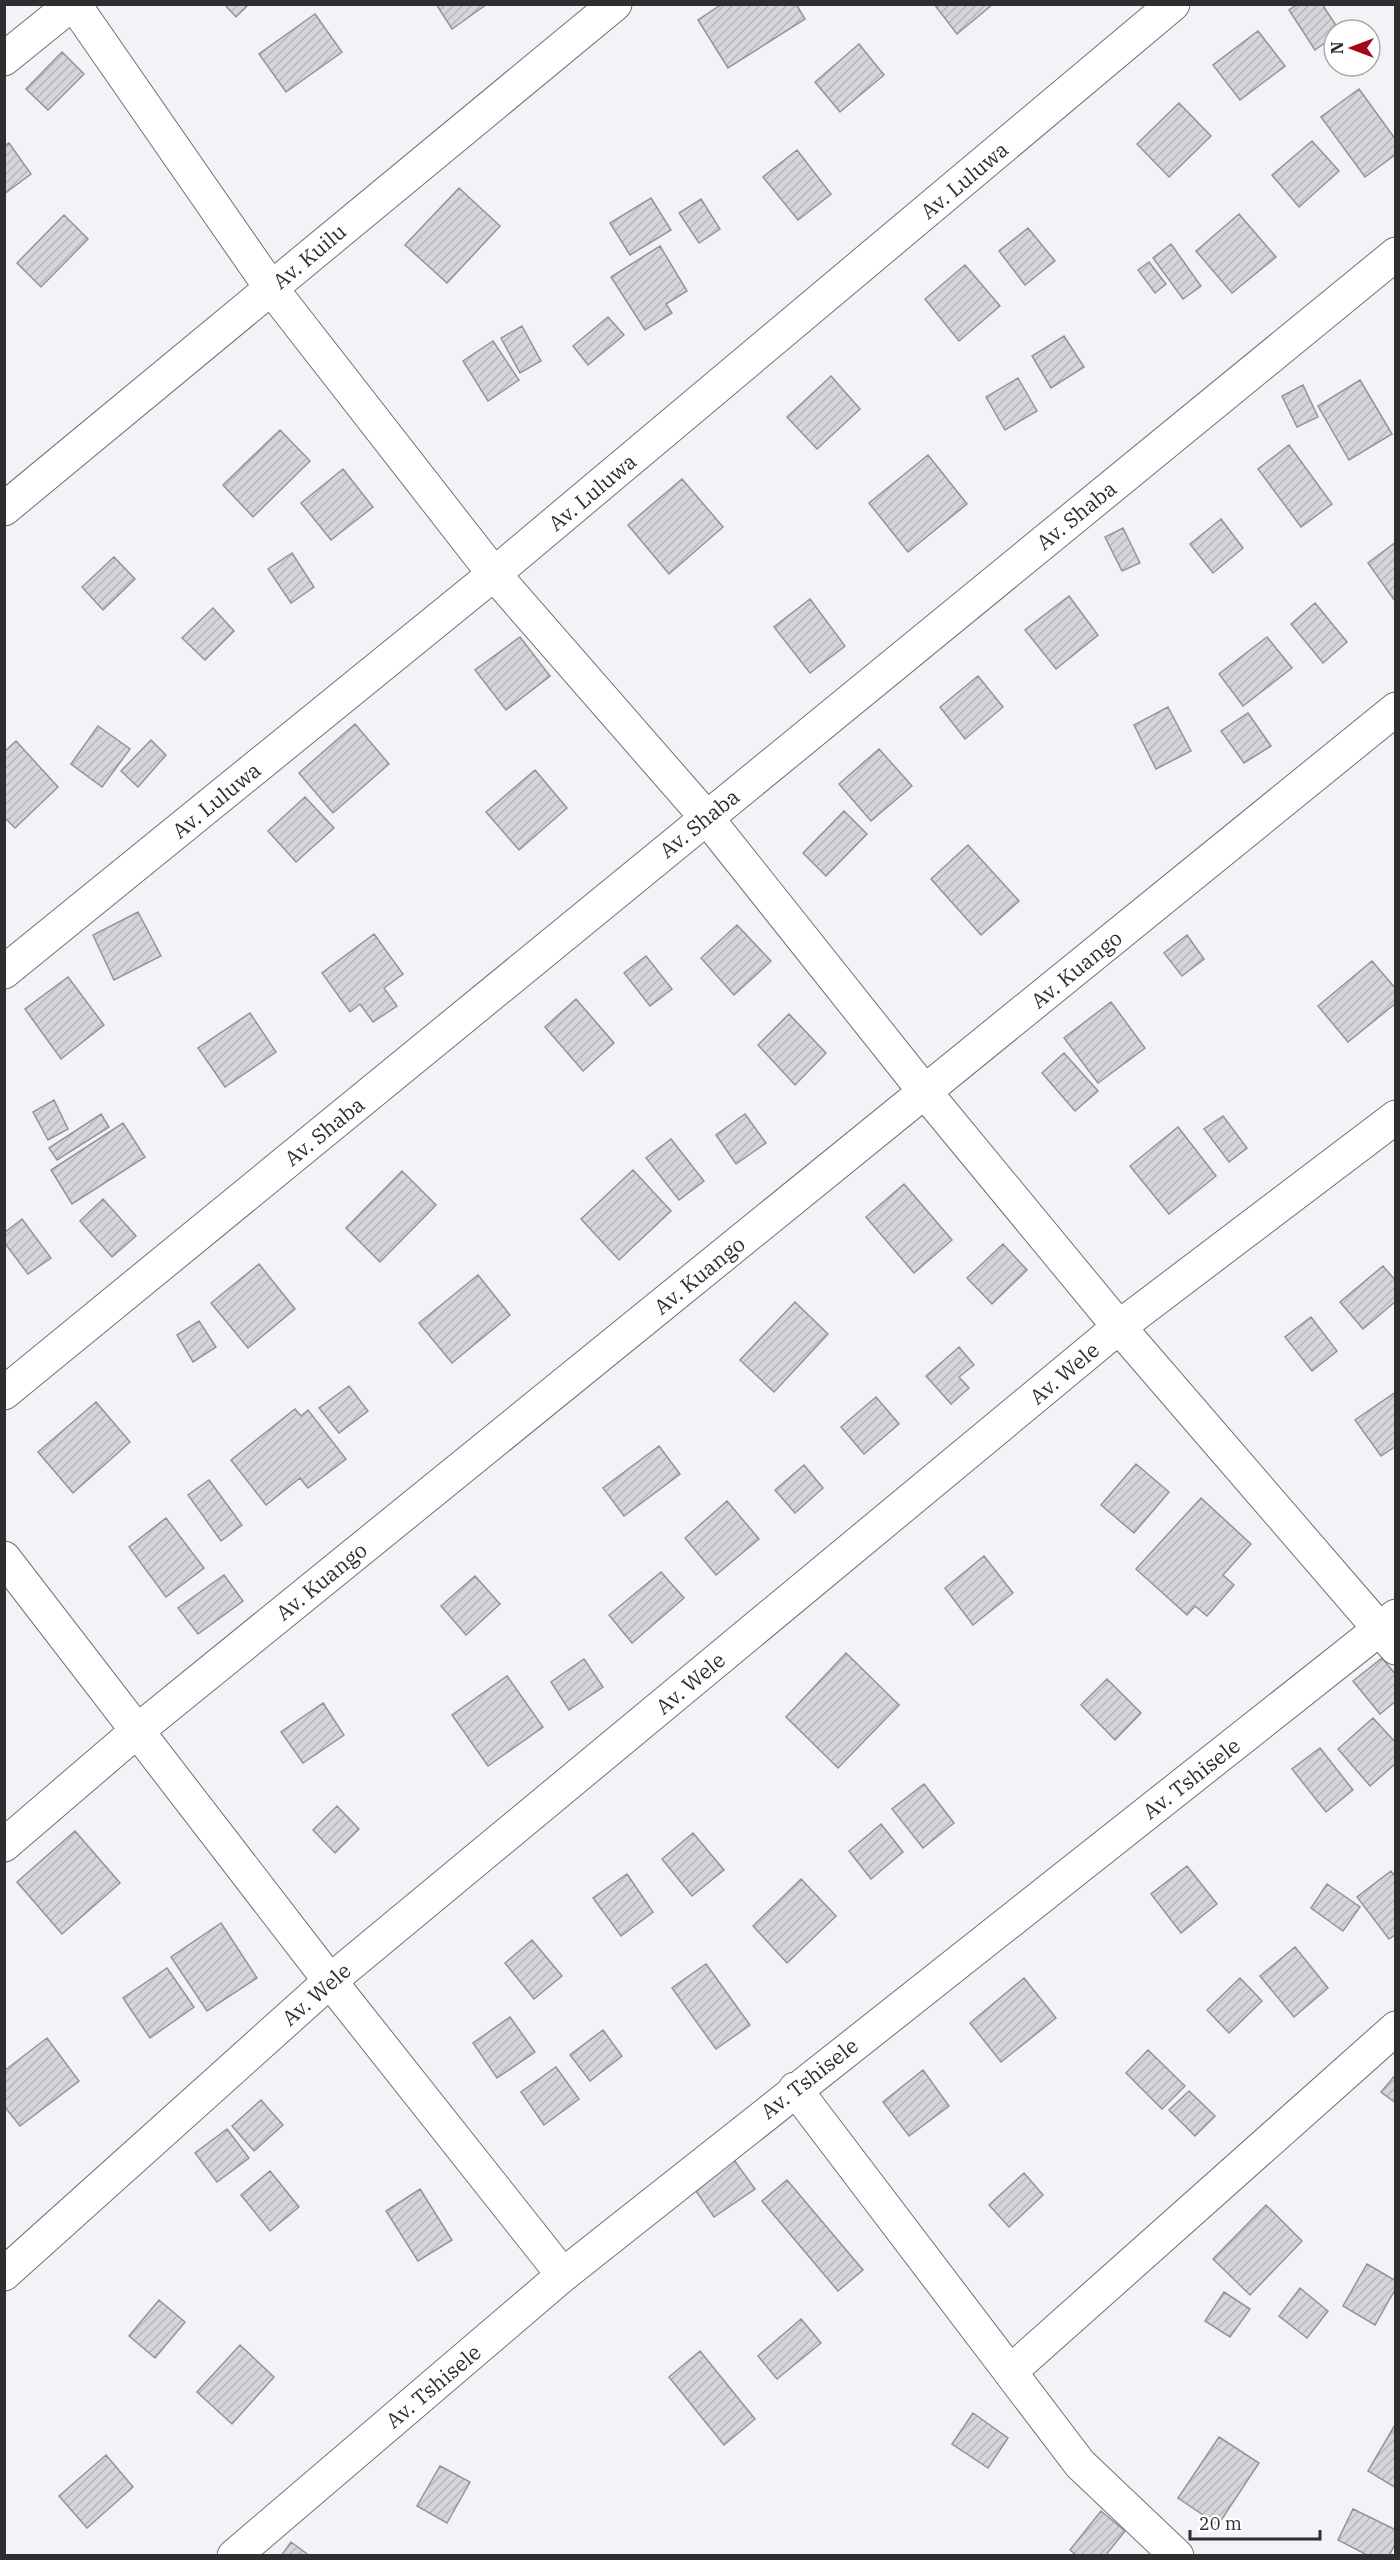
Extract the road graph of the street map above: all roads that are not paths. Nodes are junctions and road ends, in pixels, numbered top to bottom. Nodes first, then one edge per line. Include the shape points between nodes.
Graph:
1 (73, 4) edge
2 (615, 4) edge
3 (1173, 4) edge
4 (4, 59) edge
5 (1395, 254) edge
6 (271, 288) junction
7 (4, 509) edge
8 (494, 574) junction
9 (1395, 709) edge
10 (705, 818) junction
11 (4, 972) edge
12 (925, 1092) junction
13 (1395, 1117) edge
14 (1119, 1327) junction
15 (4, 1393) edge
16 (4, 1558) edge
17 (1390, 1631) edge
18 (137, 1731) junction
19 (4, 1845) edge
20 (330, 1981) junction
21 (1395, 2028) edge
22 (795, 2089) junction
23 (4, 2274) edge
24 (563, 2275) junction
25 (1010, 2372) junction
26 (234, 2556) edge
27 (1177, 2556) edge

1 - 4 street
1 - 6 street
2 - 6 street, Av. Kuilu
3 - 8 street, Av. Luluwa
5 - 10 street, Av. Shaba
6 - 7 street, Av. Kuilu
6 - 8 street
8 - 10 street
8 - 11 street, Av. Luluwa
9 - 12 street, Av. Kuango
10 - 12 street
10 - 15 street, Av. Shaba
12 - 14 street
12 - 18 street, Av. Kuango
13 - 14 street, Av. Wele
14 - 17 street
14 - 20 street, Av. Wele
16 - 18 street
17 - 22 street, Av. Tshisele
18 - 19 street, Av. Kuango
18 - 20 street
20 - 23 street, Av. Wele
20 - 24 street
21 - 25 street
22 - 24 street, Av. Tshisele
22 - 25 street
24 - 26 street, Av. Tshisele
25 - 27 street via 1080,2464

